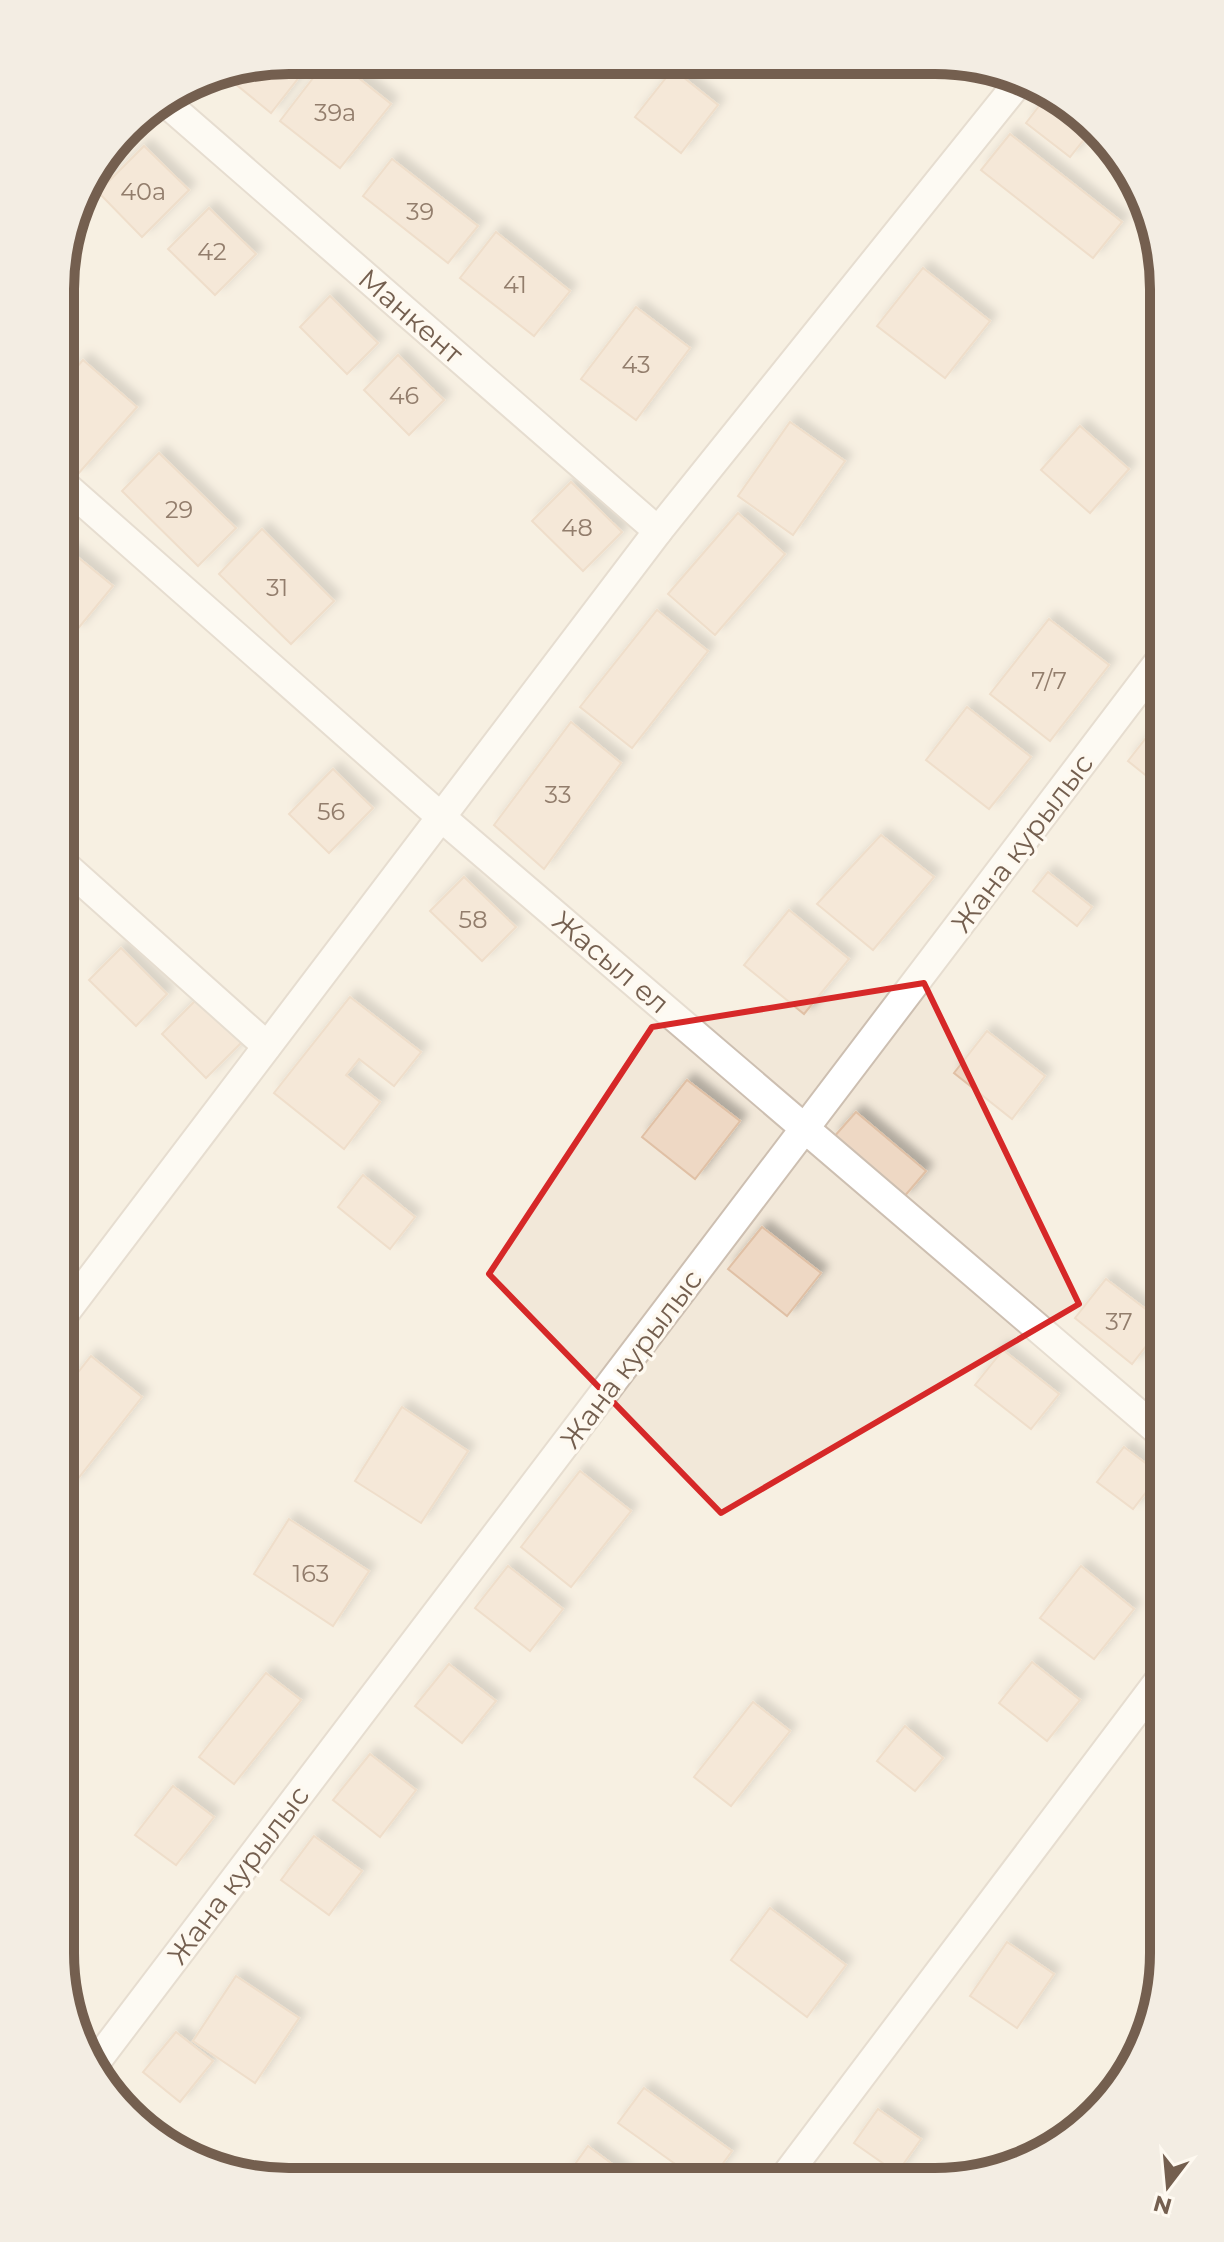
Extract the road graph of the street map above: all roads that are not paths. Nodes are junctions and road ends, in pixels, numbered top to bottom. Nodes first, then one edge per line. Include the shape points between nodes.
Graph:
1 (1013, 89) edge
2 (173, 109) edge
3 (74, 494) edge
4 (658, 531) junction
5 (1150, 673) edge
6 (441, 817) junction
7 (74, 874) edge
8 (267, 1046) junction
9 (806, 1128) junction
10 (74, 1301) edge
11 (1150, 1424) edge
12 (1150, 1693) edge
13 (101, 2056) edge
14 (792, 2168) edge

1 - 4 street
2 - 4 street, Манкент
3 - 6 street, Жасыл ел
4 - 6 street
5 - 9 street, Жана курылыс
6 - 8 street
6 - 9 street, Жасыл ел
7 - 8 street
8 - 10 street
9 - 11 street, Жасыл ел
9 - 13 street, Жана курылыс
12 - 14 street

